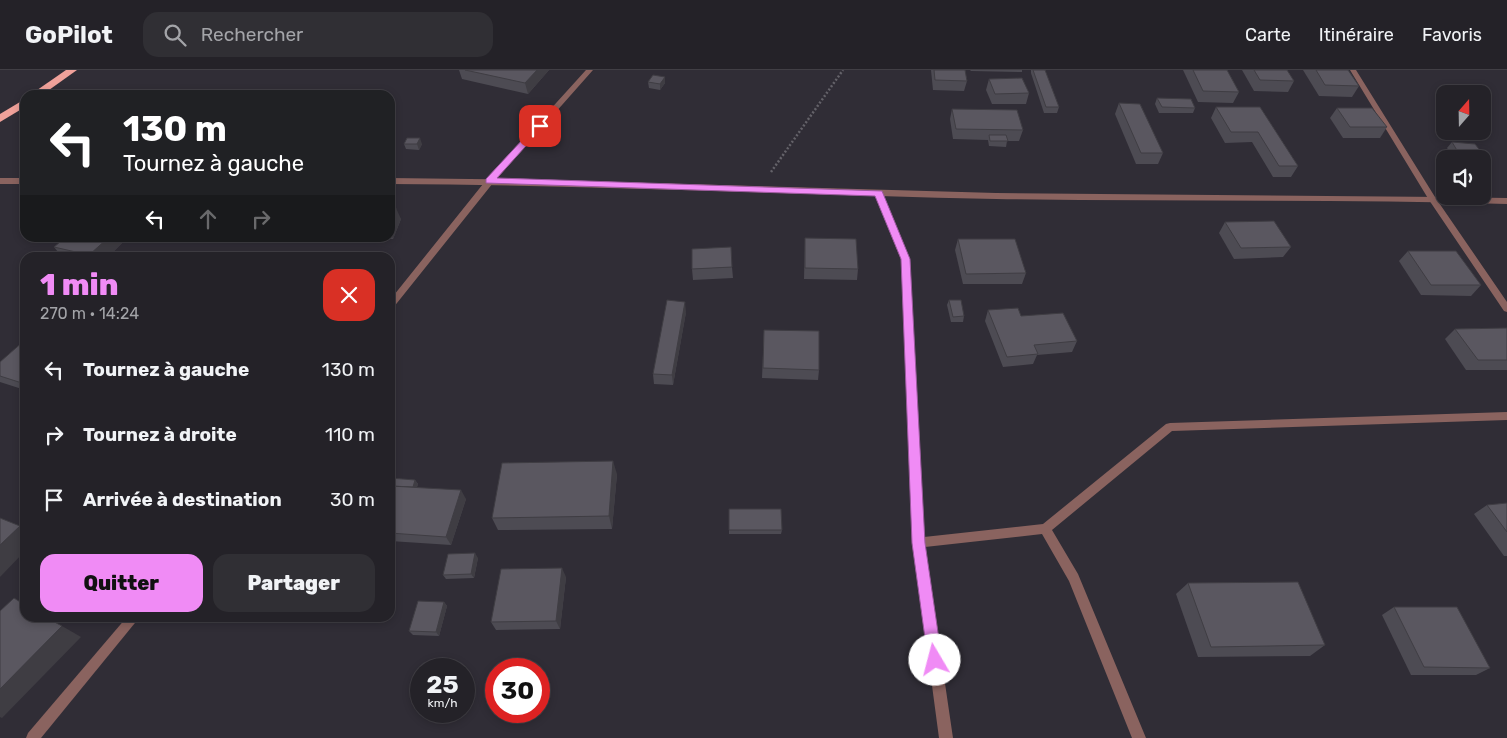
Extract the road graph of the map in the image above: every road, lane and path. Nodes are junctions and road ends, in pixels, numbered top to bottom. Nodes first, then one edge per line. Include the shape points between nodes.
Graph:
1 (72, 70) edge
2 (590, 70) edge
3 (842, 70) edge
4 (1353, 70) edge
5 (42, 90) edge
6 (20, 105) edge
7 (0, 119) edge
8 (20, 181) edge
9 (395, 181) edge
10 (490, 181) junction
11 (0, 182) edge
12 (759, 190) junction
13 (878, 193) junction
14 (1432, 198) junction
15 (1507, 201) edge
16 (395, 300) edge
17 (1507, 310) edge
18 (1507, 416) edge
19 (1045, 529) junction
20 (919, 543) junction
21 (129, 622) edge
22 (33, 738) edge
23 (946, 738) edge
24 (1139, 738) edge

1 - 5 highway
2 - 10 street
3 - 12 path
4 - 14 street
6 - 7 highway
8 - 11 street
9 - 10 street
10 - 12 street
10 - 16 street
12 - 13 street
13 - 14 street
13 - 20 street via 906,259
14 - 15 street
14 - 17 street
18 - 19 street via 1170,428
19 - 20 street
19 - 24 street via 1074,578
20 - 23 street
21 - 22 street

